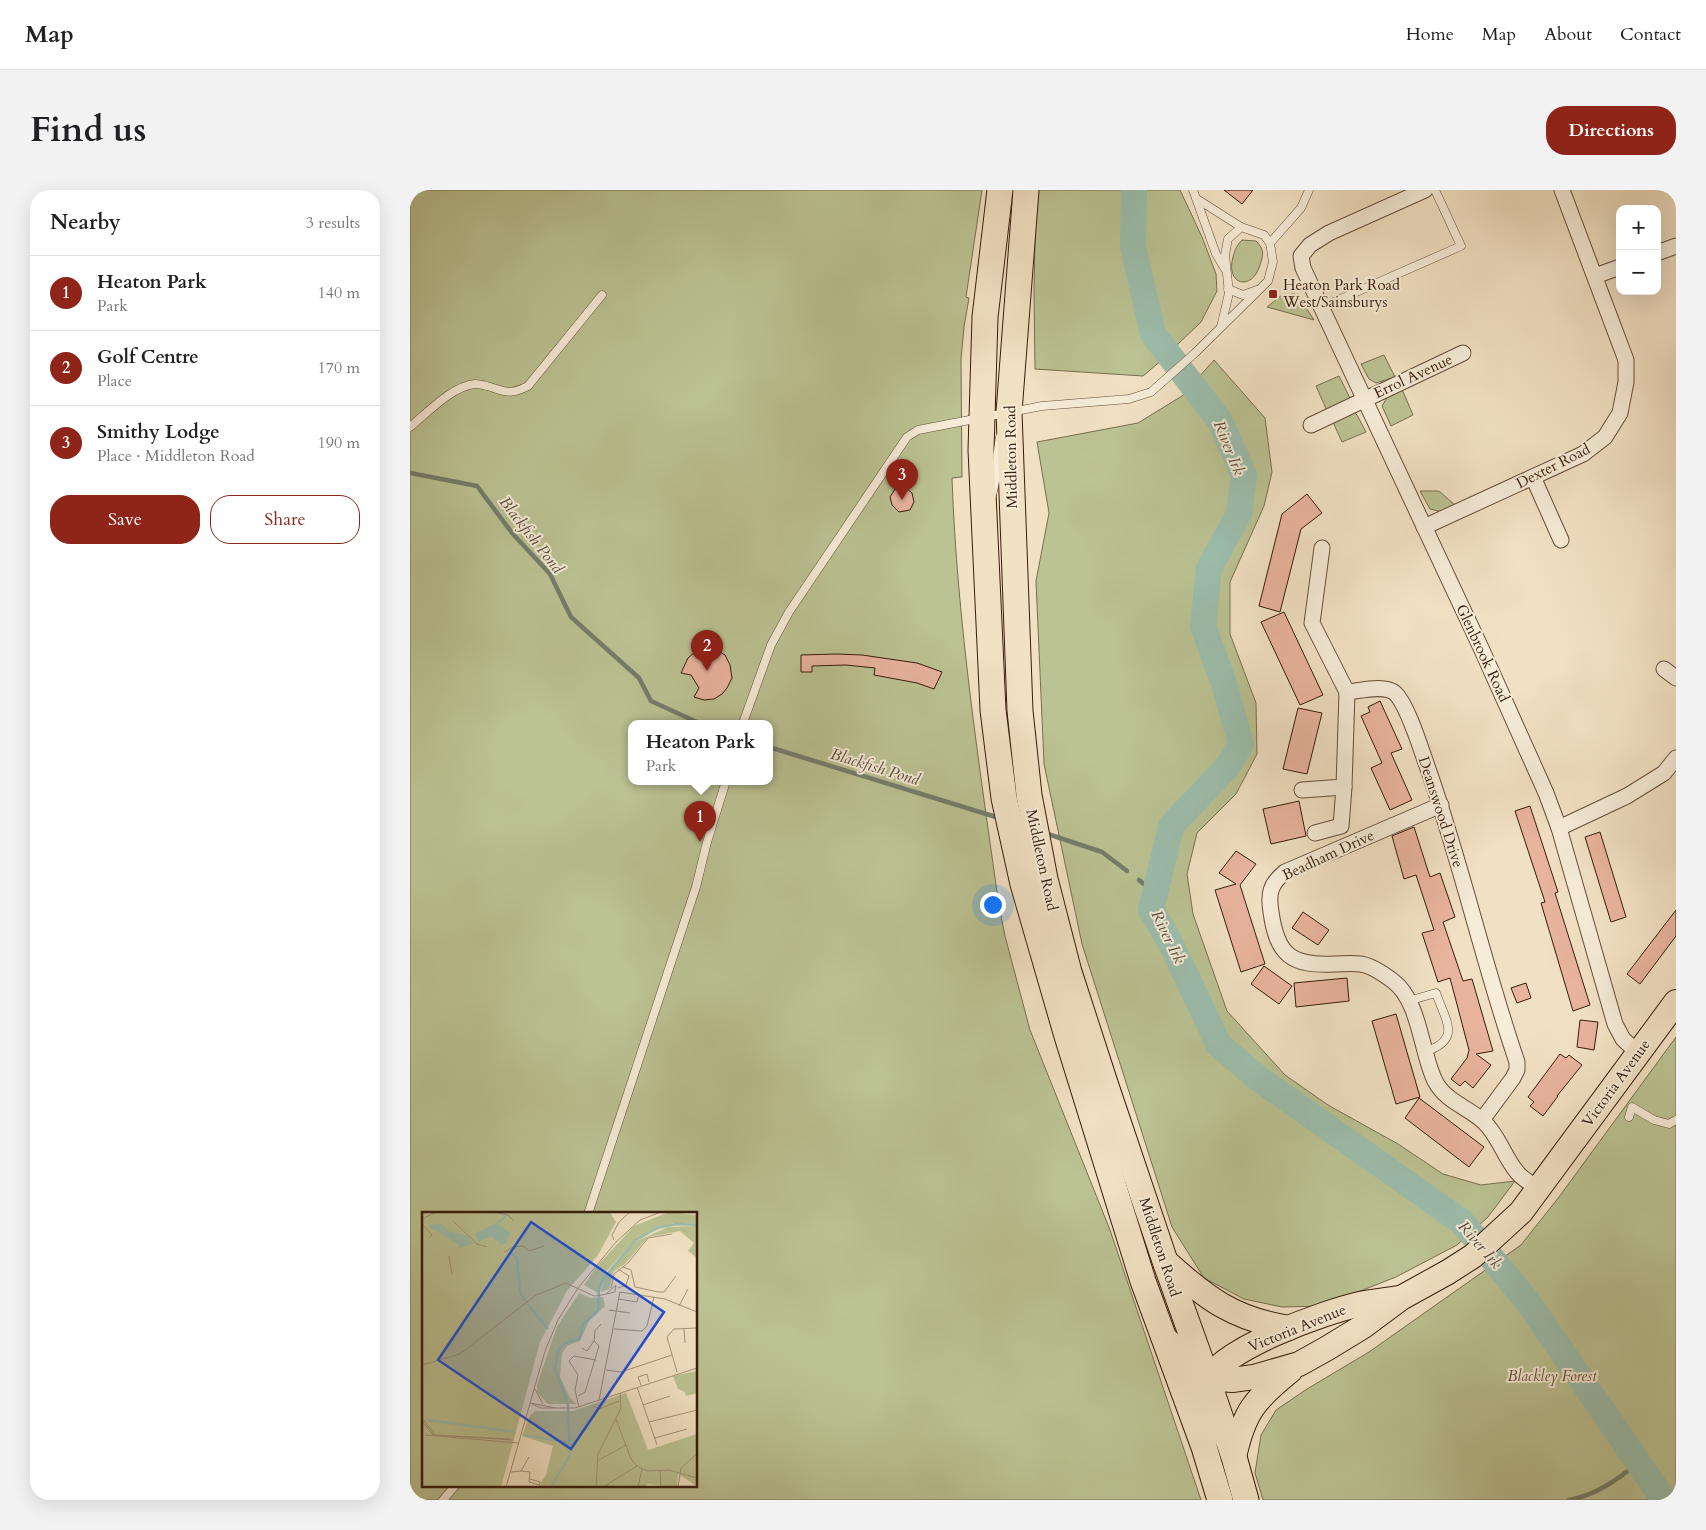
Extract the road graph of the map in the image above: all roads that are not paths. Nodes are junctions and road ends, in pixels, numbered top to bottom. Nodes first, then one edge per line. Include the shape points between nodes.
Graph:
1 (1000, 190) edge
2 (1026, 190) edge
3 (1194, 190) edge
4 (1309, 190) edge
5 (1425, 190) edge
6 (1435, 190) edge
7 (1562, 190) edge
8 (1197, 199) junction
9 (1241, 228) junction
10 (1270, 243) junction
11 (1676, 246) edge
12 (1661, 252) edge
13 (1616, 268) edge
14 (1227, 273) junction
15 (1595, 276) junction
16 (1228, 289) junction
17 (1259, 290) junction
18 (602, 295) dead end
19 (1320, 308) junction
20 (1221, 327) junction
21 (1462, 353) dead end
22 (1364, 399) junction
23 (1009, 412) junction
24 (982, 418) junction
25 (1311, 425) dead end
26 (410, 427) edge
27 (1533, 477) junction
28 (984, 518) junction
29 (1424, 527) junction
30 (1561, 540) dead end
31 (1322, 548) dead end
32 (1347, 692) junction
33 (744, 720) edge
34 (1676, 758) edge
35 (725, 785) edge
36 (1344, 787) junction
37 (1302, 790) dead end
38 (1441, 805) junction
39 (1559, 828) junction
40 (1315, 833) dead end
41 (1408, 1001) junction
42 (1676, 1002) edge
43 (1425, 1052) junction
44 (1638, 1053) junction
45 (1629, 1117) dead end
46 (1482, 1120) junction
47 (1676, 1120) edge
48 (1538, 1188) junction
49 (589, 1212) edge
50 (1165, 1261) junction
51 (1401, 1298) junction
52 (1289, 1328) junction
53 (1163, 1336) junction
54 (1299, 1364) junction
55 (1208, 1378) junction
56 (1204, 1447) junction
57 (1234, 1457) junction
58 (453, 1488) edge
59 (443, 1500) edge
60 (1220, 1500) edge
61 (1246, 1500) edge

1 - 24 highway, Middleton Road via 985,317
2 - 23 highway, Middleton Road
3 - 8 lane
4 - 10 lane via 1301,208
5 - 19 street, Glenbrook Road via 1329,233 1306,248 1301,260
6 - 19 lane via 1461,246
7 - 15 street, Dexter Road
8 - 9 lane
8 - 14 lane via 1216,254
9 - 10 lane via 1264,235
9 - 14 lane via 1228,239 1225,255
10 - 17 lane via 1273,262 1268,281
11 - 12 street
13 - 15 street
14 - 16 lane
15 - 27 street, Dexter Road via 1626,360 1620,413 1605,437 1583,454
16 - 17 lane via 1243,295
16 - 20 lane
17 - 20 lane
18 - 26 lane via 528,386 506,393 476,384 466,387 445,398
19 - 22 street, Glenbrook Road
20 - 23 lane via 1156,389 1143,396
21 - 22 street, Errol Avenue
22 - 25 street, Errol Avenue
22 - 29 street, Glenbrook Road
23 - 24 lane
23 - 28 lane via 1001,428 996,484
23 - 50 highway, Middleton Road via 1020,711 1029,795 1045,879 1069,972
24 - 28 highway, Middleton Road
24 - 33 lane via 918,430 907,437 771,645
27 - 29 street, Dexter Road
27 - 30 street
28 - 53 highway, Middleton Road via 993,710 1004,798 1048,974
29 - 39 street, Glenbrook Road
31 - 32 street via 1312,623
32 - 36 street
32 - 38 street, Deanswood Drive via 1386,688 1398,697 1420,744
34 - 39 street via 1664,773 1627,796
35 - 49 lane via 696,887
36 - 37 street
36 - 40 street via 1341,826
38 - 41 street, Beadham Drive via 1298,865 1278,878 1271,889 1274,930 1288,955 1304,964 1362,964 1396,982
38 - 46 street, Deanswood Drive via 1517,1062 1513,1078
39 - 44 street, Glenbrook Road via 1615,1024 1623,1039
41 - 43 street, Beadham Drive
41 - 43 lane via 1436,993 1449,1029 1447,1039 1439,1047
42 - 44 main road, Victoria Avenue
43 - 46 street, Beadham Drive via 1441,1091 1455,1104
44 - 48 main road, Victoria Avenue
45 - 47 lane via 1632,1107 1654,1120 1668,1124
46 - 48 street, Beadham Drive via 1518,1173
48 - 51 main road, Victoria Avenue via 1520,1212 1473,1256
50 - 52 main road via 1200,1292 1225,1308 1254,1321
50 - 55 highway, Middleton Road
51 - 52 main road, Victoria Avenue via 1360,1304
51 - 54 main road, Victoria Avenue via 1362,1327
52 - 55 main road, Victoria Avenue via 1249,1345
53 - 55 main road
53 - 56 highway, Middleton Road
54 - 55 main road, Victoria Avenue via 1244,1379
54 - 57 main road via 1255,1403 1244,1420
55 - 56 main road via 1204,1391 1207,1428
55 - 57 highway, Middleton Road
56 - 60 highway, Middleton Road
57 - 61 highway, Middleton Road
58 - 59 lane

